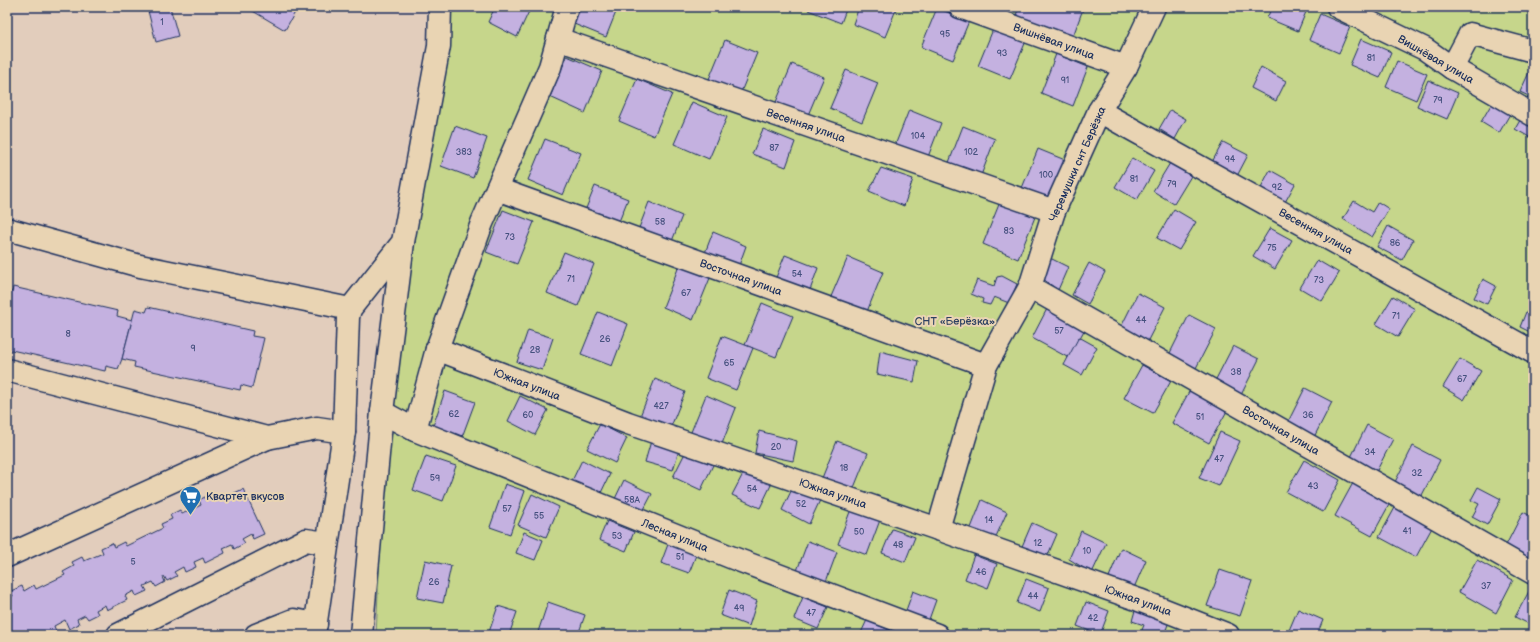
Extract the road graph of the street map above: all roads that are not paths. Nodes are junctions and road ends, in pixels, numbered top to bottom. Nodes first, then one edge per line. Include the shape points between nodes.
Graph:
1 (440, 7) edge
2 (567, 7) edge
3 (960, 7) edge
4 (1154, 7) edge
5 (1338, 7) edge
6 (558, 39) junction
7 (1533, 51) edge
8 (1126, 67) junction
9 (1452, 68) junction
10 (1099, 111) junction
11 (1533, 114) edge
12 (497, 189) junction
13 (1054, 211) junction
14 (7, 230) edge
15 (403, 242) junction
16 (1030, 288) junction
17 (350, 309) junction
18 (437, 348) junction
19 (1533, 352) edge
20 (986, 365) junction
21 (7, 370) edge
22 (382, 412) junction
23 (415, 430) junction
24 (344, 432) junction
25 (267, 438) junction
26 (938, 529) junction
27 (326, 543) junction
28 (7, 556) edge
29 (1533, 573) edge
30 (315, 630) edge
31 (118, 635) edge
32 (256, 635) edge
33 (361, 635) edge
34 (937, 635) edge
35 (1228, 635) edge

1 - 15 street via 439,46
2 - 6 street
3 - 8 street, Вишнёвая улица
4 - 8 street, Черемушки снт Берёзка
5 - 9 street, Вишнёвая улица via 1425,49
6 - 12 street via 550,67
6 - 13 street, Весенняя улица
7 - 9 street via 1470,34
8 - 10 street, Черемушки снт Берёзка
9 - 11 street, Вишнёвая улица
10 - 13 street, Черемушки снт Берёзка
10 - 19 street, Весенняя улица
12 - 18 street via 482,223
12 - 20 street, Восточная улица
13 - 16 street, Черемушки снт Берёзка
14 - 17 street via 140,266
15 - 17 street
15 - 22 street
16 - 20 street, Черемушки снт Берёзка
16 - 29 street, Восточная улица
17 - 24 street
18 - 23 street
18 - 26 street, Южная улица via 628,423
20 - 26 street, Черемушки снт Берёзка
21 - 25 street
22 - 23 street, Лесная улица
22 - 33 street
23 - 34 street, Лесная улица via 733,558
24 - 25 street via 317,428
24 - 27 street
25 - 28 street
26 - 35 street, Южная улица via 1140,600
27 - 30 street
27 - 31 street via 306,540
30 - 32 street via 294,620

